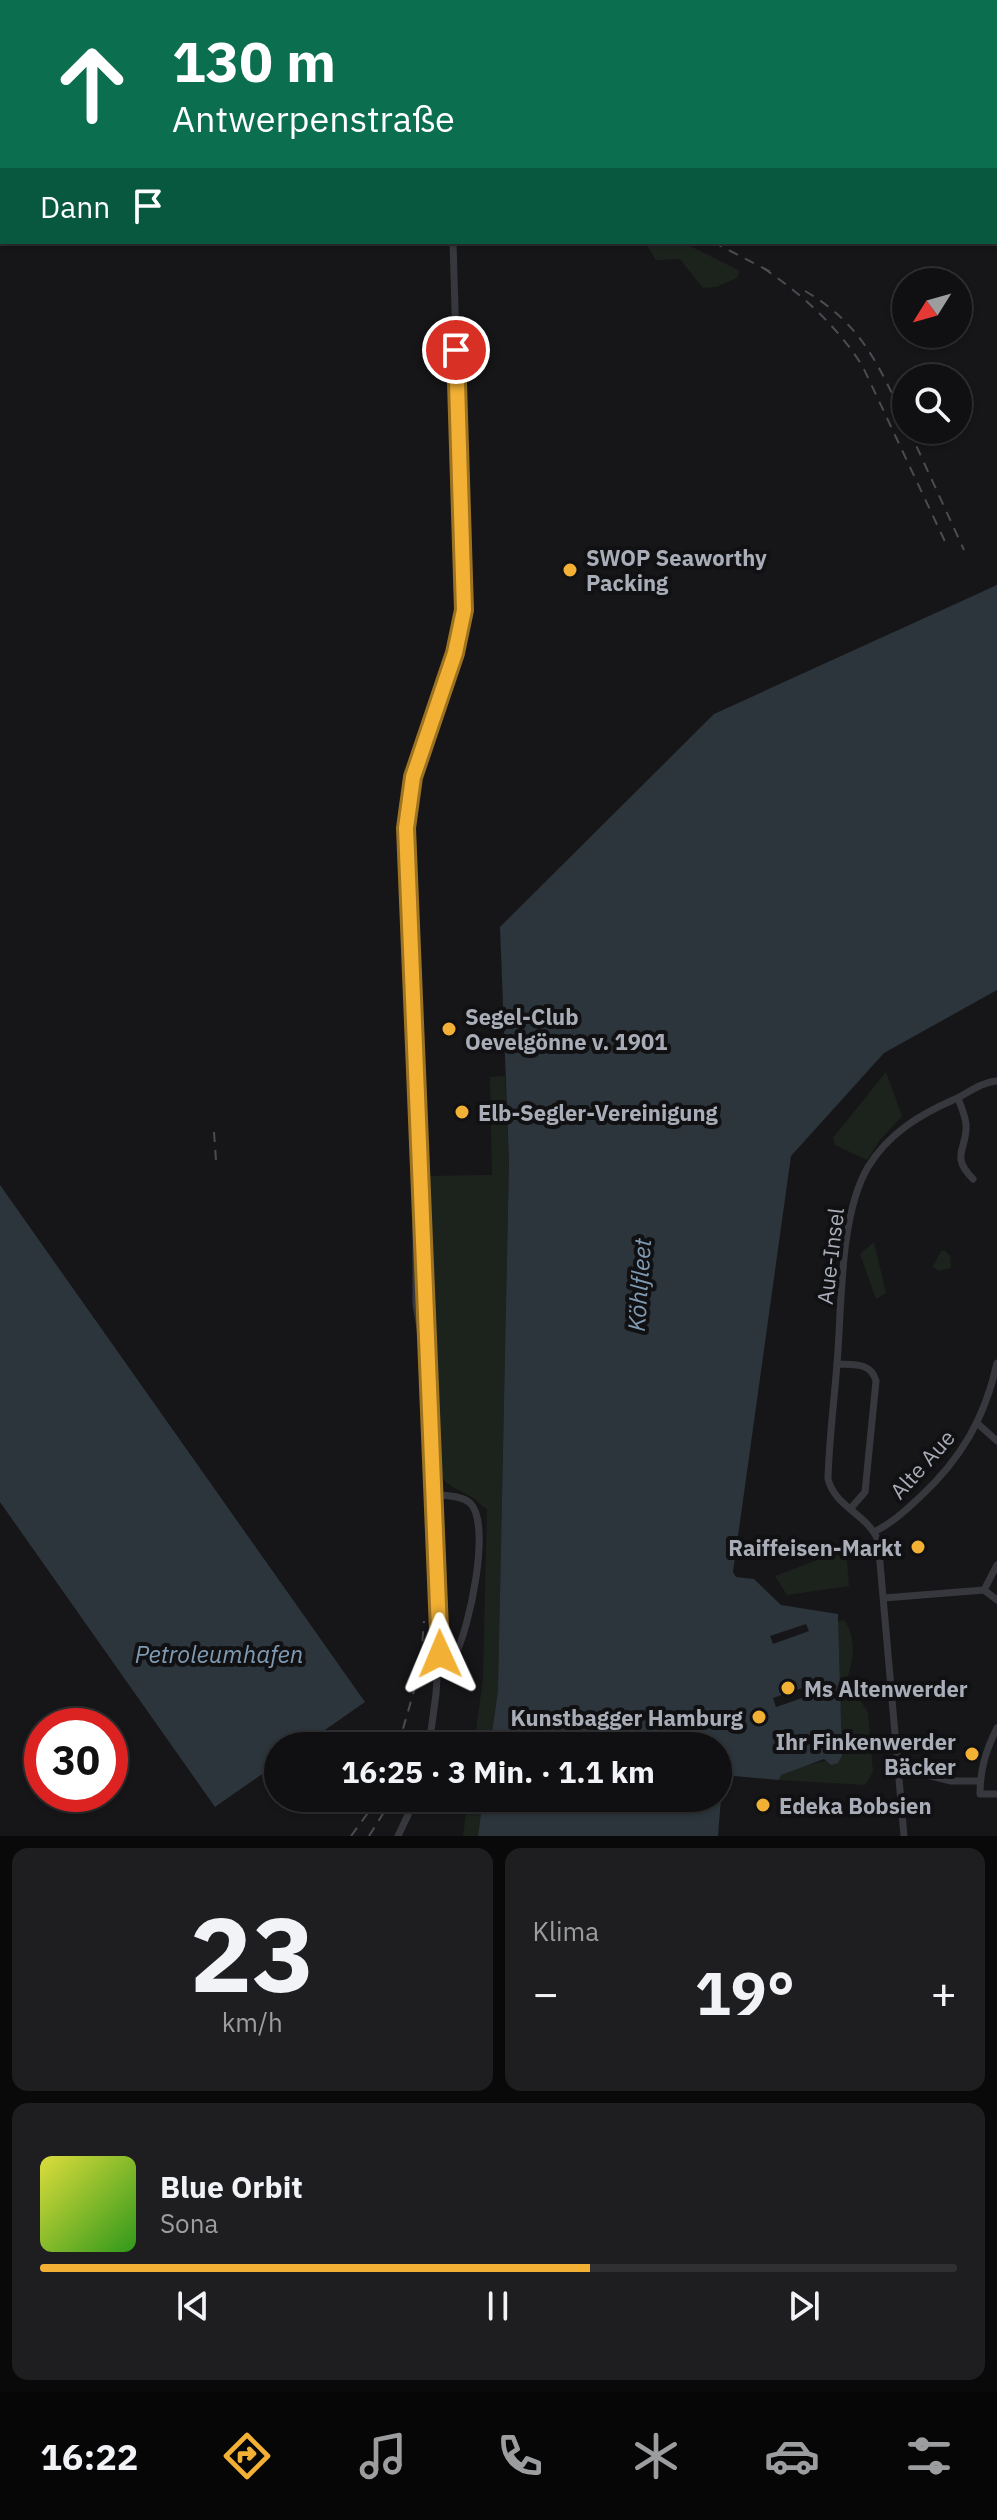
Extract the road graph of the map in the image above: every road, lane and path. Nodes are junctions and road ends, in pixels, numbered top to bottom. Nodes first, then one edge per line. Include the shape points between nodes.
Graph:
1 (453, 244) edge
2 (997, 1081) edge
3 (958, 1098) junction
4 (973, 1179) dead end
5 (997, 1363) edge
6 (837, 1364) junction
7 (978, 1424) junction
8 (997, 1441) edge
9 (434, 1494) junction
10 (851, 1508) junction
11 (874, 1532) junction
12 (997, 1565) edge
13 (984, 1590) junction
14 (884, 1598) junction
15 (997, 1600) edge
16 (455, 1655) dead end
17 (997, 1728) edge
18 (430, 1732) edge
19 (898, 1768) junction
20 (980, 1781) junction
21 (997, 1794) edge
22 (409, 1812) edge
23 (398, 1836) edge
24 (904, 1836) edge

1 - 9 street via 465,592 455,653 413,777 407,819
2 - 3 street, Aue-Insel
3 - 4 street via 966,1127 960,1159
3 - 6 street, Aue-Insel via 907,1125 876,1157 855,1197
5 - 7 street, Alte Aue
6 - 10 street, Aue-Insel via 828,1479 837,1499
6 - 10 street via 868,1367 876,1381 865,1492
7 - 8 street
7 - 11 street, Alte Aue via 937,1481
9 - 16 street via 463,1499 478,1519 476,1579
9 - 18 street via 440,1641
10 - 11 street, Aue-Insel
11 - 14 street
12 - 13 street
13 - 14 street
13 - 15 street
14 - 19 street
17 - 20 street
19 - 20 street via 951,1781
19 - 24 street
20 - 21 street via 980,1794
22 - 23 street

